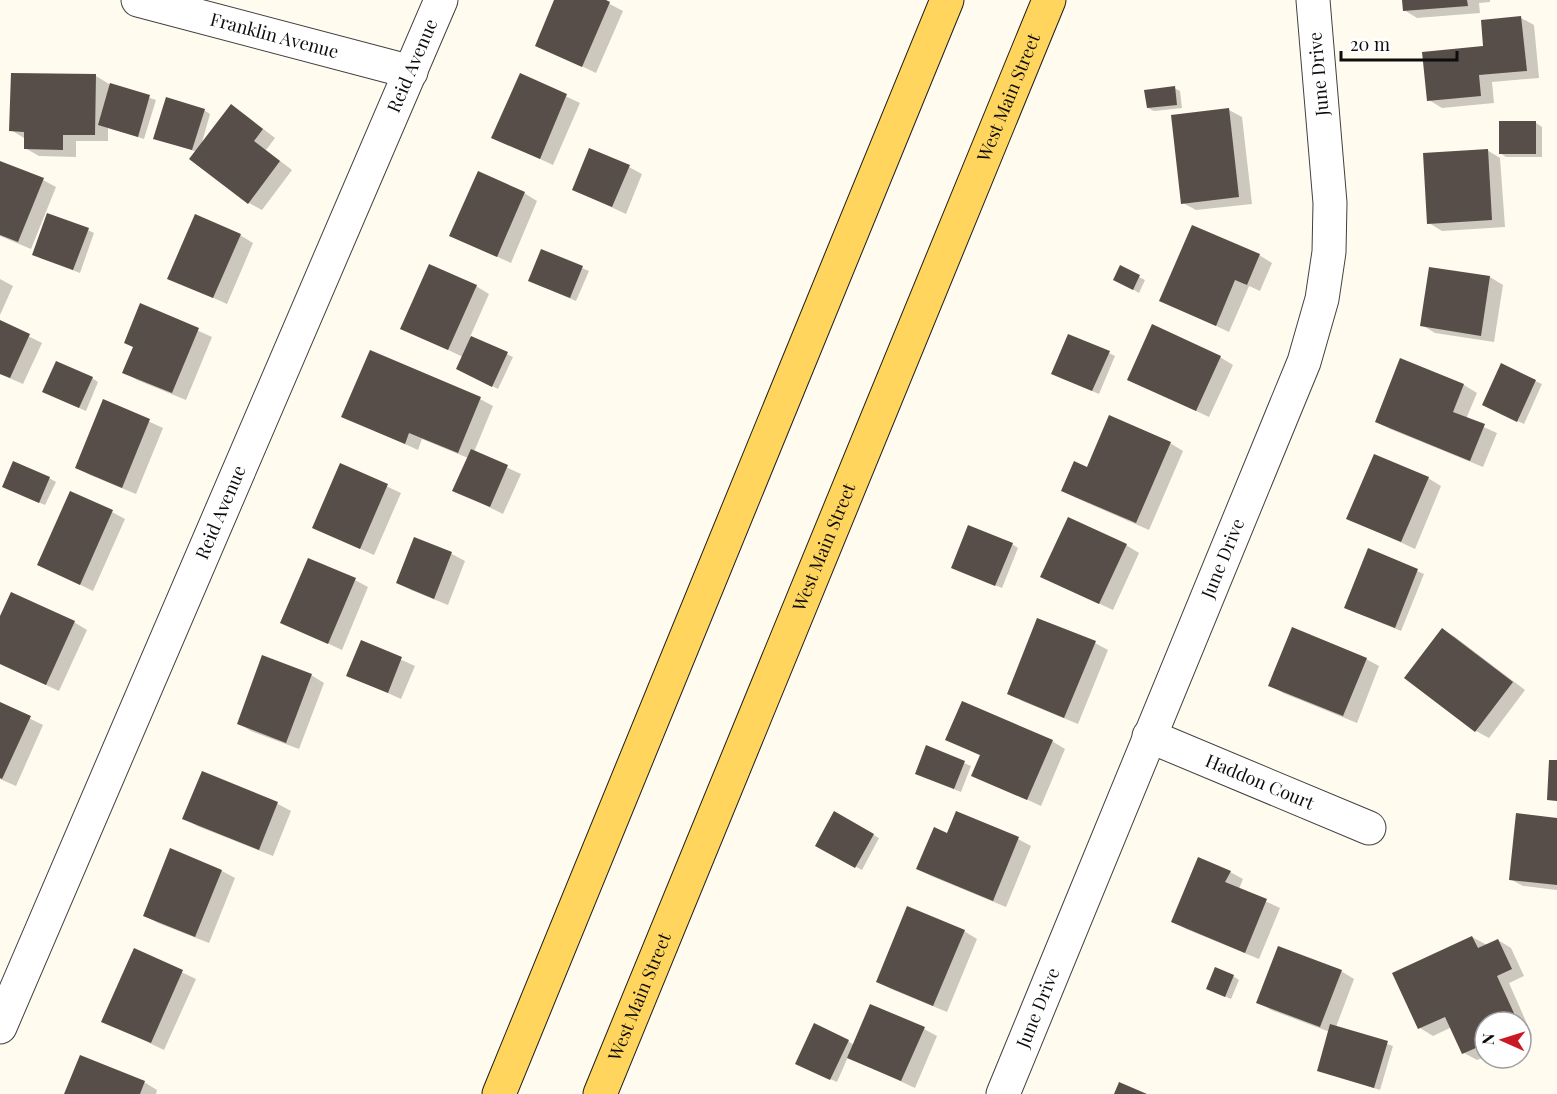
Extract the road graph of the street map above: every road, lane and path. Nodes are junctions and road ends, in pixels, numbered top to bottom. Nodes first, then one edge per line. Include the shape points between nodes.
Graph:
1 (138, 0) edge
2 (441, 0) edge
3 (947, 0) edge
4 (1049, 0) edge
5 (1313, 0) edge
6 (411, 72) junction
7 (1149, 736) junction
8 (1369, 828) dead end
9 (0, 1027) edge
10 (499, 1094) edge
11 (600, 1094) edge
12 (1003, 1094) edge

1 - 6 street, Franklin Avenue
2 - 6 street, Reid Avenue
3 - 10 main road
4 - 11 main road, West Main Street
5 - 7 street, June Drive via 1330,203 1329,252 1322,299 1304,362
6 - 9 street, Reid Avenue
7 - 8 street, Haddon Court
7 - 12 street, June Drive

